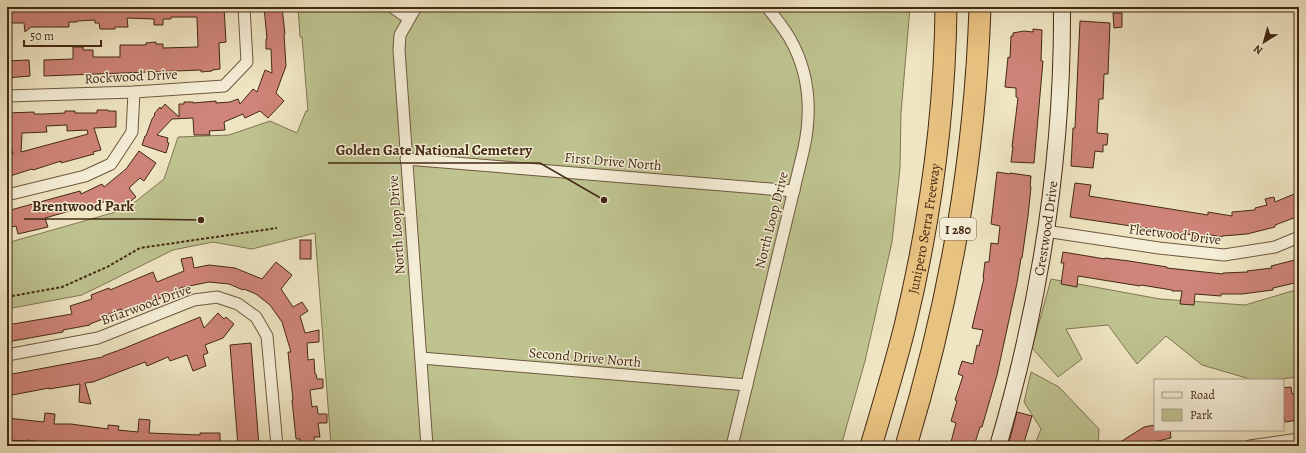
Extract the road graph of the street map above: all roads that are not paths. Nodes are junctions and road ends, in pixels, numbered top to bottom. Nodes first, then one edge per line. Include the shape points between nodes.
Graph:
1 (244, 7) edge
2 (392, 7) edge
3 (416, 7) edge
4 (767, 7) edge
5 (980, 7) edge
6 (1062, 7) edge
7 (946, 9) edge
8 (408, 18) junction
9 (134, 92) junction
10 (7, 96) edge
11 (406, 159) junction
12 (794, 191) junction
13 (7, 195) edge
14 (1045, 232) junction
15 (1299, 237) edge
16 (7, 355) edge
17 (421, 358) junction
18 (747, 385) junction
19 (1299, 439) edge
20 (276, 446) edge
21 (427, 446) edge
22 (732, 446) edge
23 (871, 446) edge
24 (906, 446) edge
25 (998, 446) edge
26 (1250, 446) edge

1 - 9 street, Rockwood Drive via 247,62 224,86
2 - 8 street
3 - 8 street, North Loop Drive
4 - 12 street, North Loop Drive via 793,45 806,83 808,130
5 - 24 highway, I 280 via 969,160 959,226 937,334
6 - 14 street, Crestwood Drive via 1057,131
7 - 23 highway, Junipero Serra Freeway / I 280 via 939,126 923,238 905,326
8 - 11 street, North Loop Drive via 398,44
9 - 10 street, Rockwood Drive
9 - 13 street via 132,132 111,164 85,176
11 - 12 street, First Drive North
11 - 17 street, North Loop Drive
12 - 18 street, North Loop Drive
14 - 15 street, Fleetwood Drive via 1224,255 1275,246
14 - 25 street, Crestwood Drive via 1024,346
16 - 20 street, Briarwood Drive via 98,338 194,300 217,297 238,304 256,318 267,336
17 - 18 street, Second Drive North
17 - 21 street, North Loop Drive
18 - 22 street, North Loop Drive
19 - 26 street

